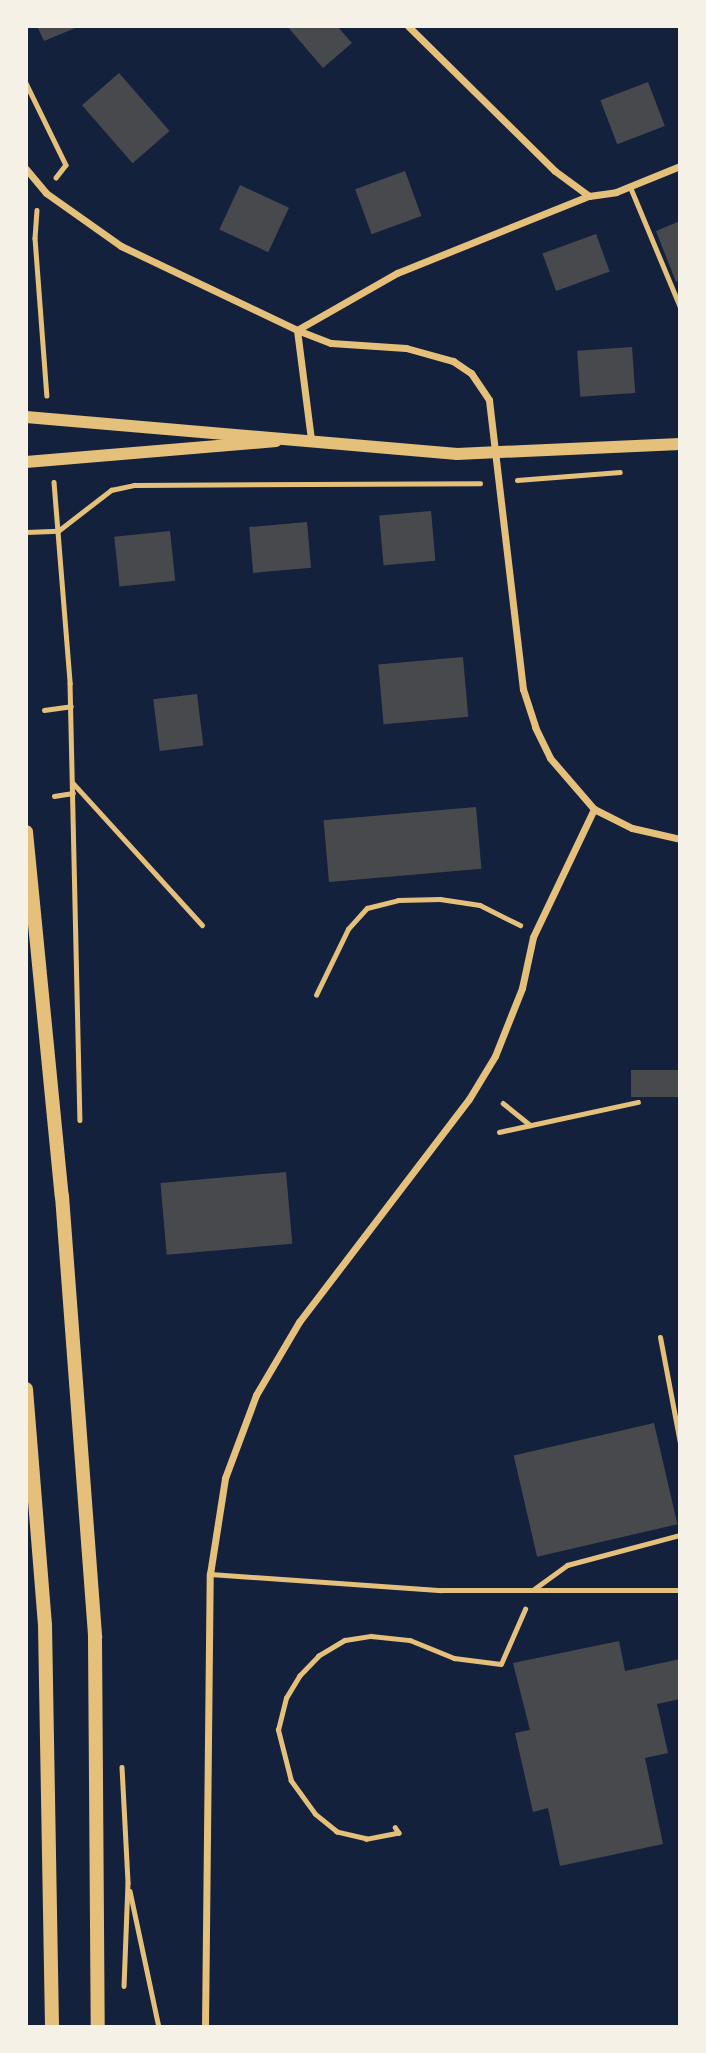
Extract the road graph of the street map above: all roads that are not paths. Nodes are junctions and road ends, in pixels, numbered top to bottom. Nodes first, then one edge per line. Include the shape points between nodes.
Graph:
1 (408, 26) edge
2 (680, 166) edge
3 (26, 169) edge
4 (630, 187) junction
5 (589, 196) junction
6 (680, 307) edge
7 (297, 330) junction
8 (26, 417) edge
9 (312, 439) junction
10 (680, 444) edge
11 (497, 454) junction
12 (26, 462) edge
13 (594, 809) junction
14 (26, 832) edge
15 (680, 839) edge
16 (660, 1337) dead end
17 (26, 1389) edge
18 (680, 1443) edge
19 (680, 1535) edge
20 (210, 1574) junction
21 (534, 1589) junction
22 (680, 1590) edge
23 (51, 2027) edge
24 (98, 2027) edge
25 (205, 2027) edge

1 - 5 street via 555,171
2 - 4 street
3 - 7 street via 46,193 121,246
4 - 5 street
4 - 6 lane
5 - 7 street via 524,226 397,273
7 - 9 street
7 - 11 street via 331,343 406,348 453,361 471,373 489,400
8 - 9 street
9 - 11 street
9 - 12 street
10 - 11 street
11 - 13 street via 523,689 550,758
13 - 15 street via 632,828
13 - 20 street via 533,937 522,988 469,1099 299,1322 256,1395 225,1478
14 - 24 main road via 61,1183 95,1638
16 - 18 lane
17 - 23 main road via 45,1625
19 - 21 lane via 567,1564
20 - 21 lane via 373,1587
20 - 25 street
21 - 22 lane

